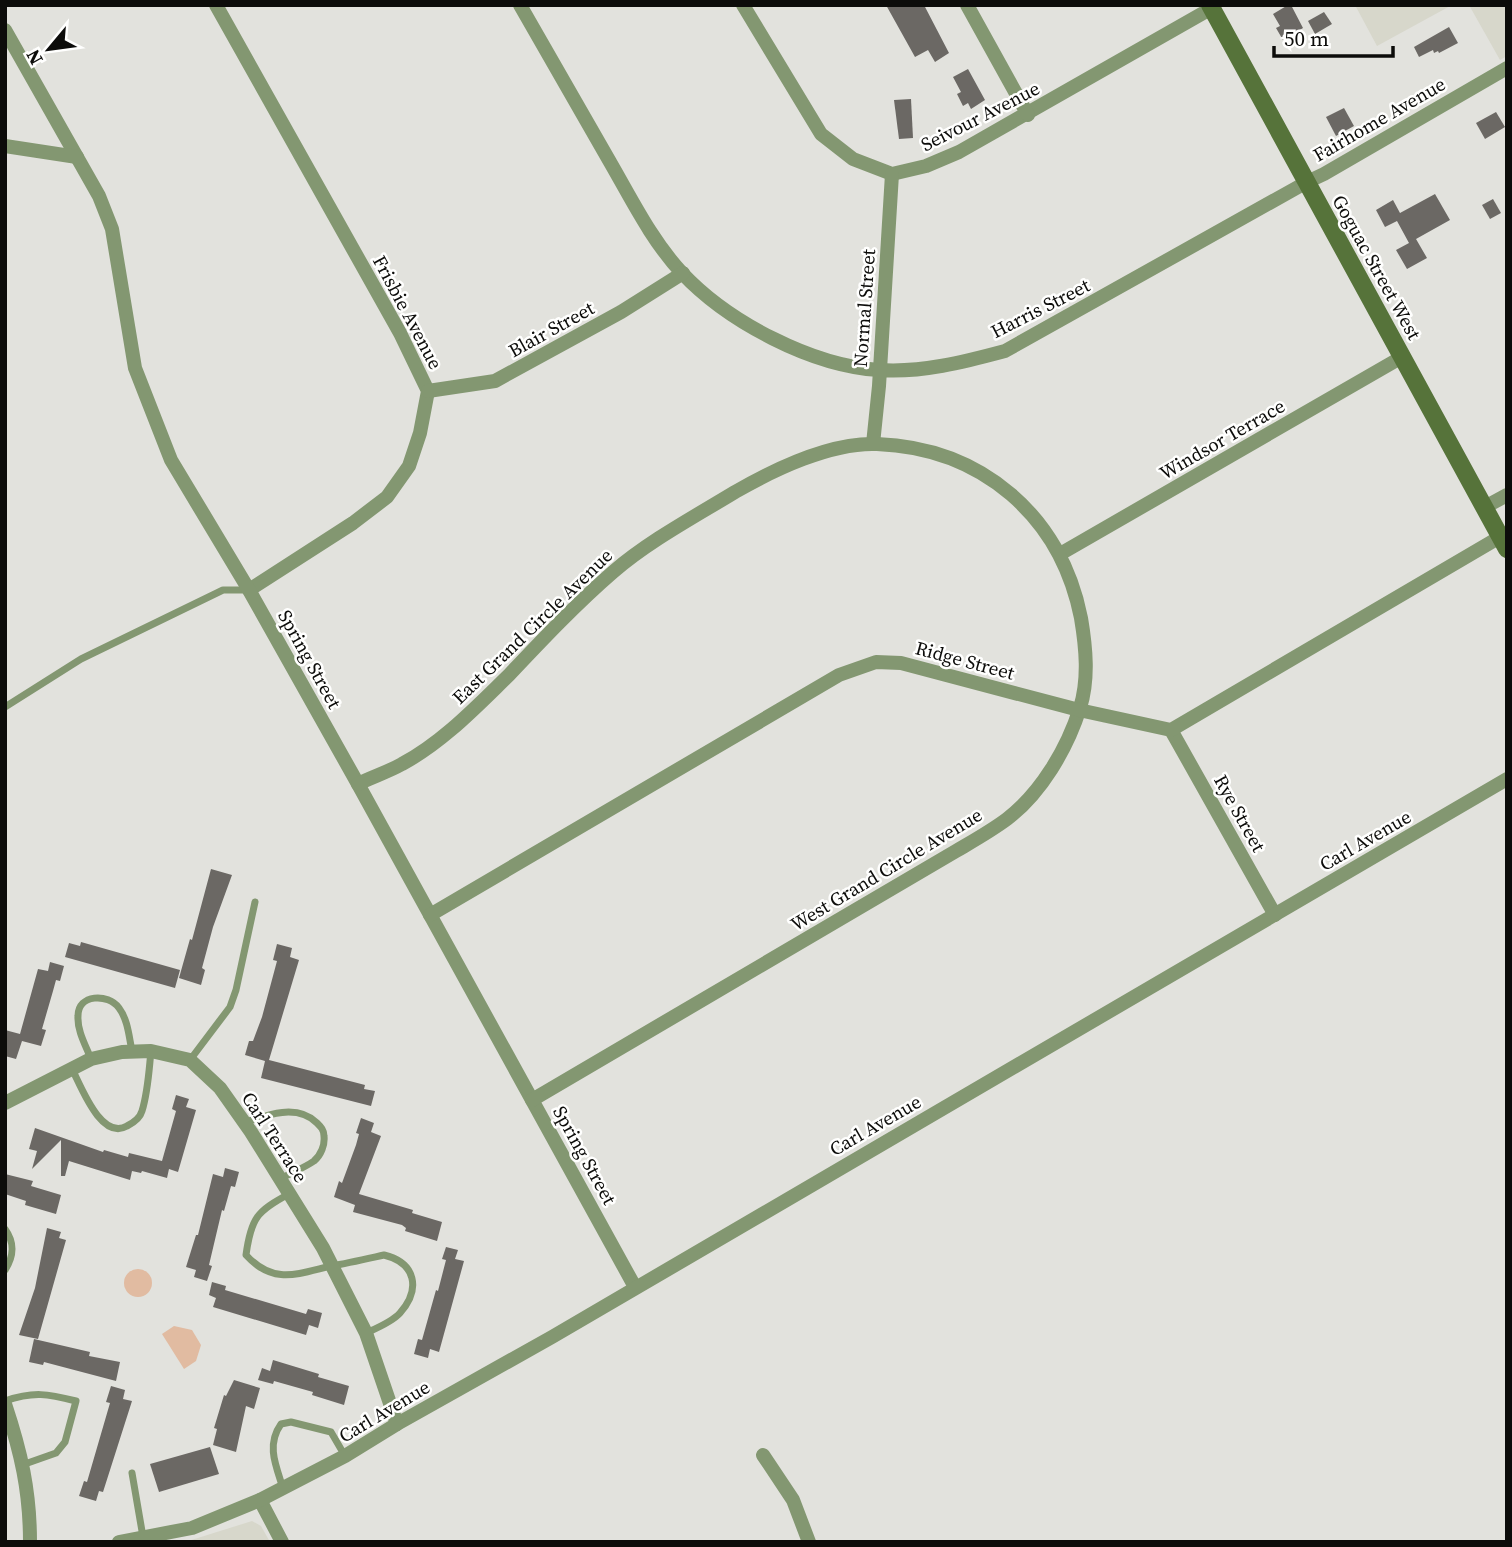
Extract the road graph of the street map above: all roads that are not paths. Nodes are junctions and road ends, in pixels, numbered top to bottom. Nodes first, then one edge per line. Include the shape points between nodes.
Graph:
1 (216, 5) edge
2 (520, 5) edge
3 (743, 5) edge
4 (967, 5) edge
5 (1211, 7) edge
6 (5, 30) edge
7 (1507, 68) edge
8 (1028, 114) junction
9 (5, 146) edge
10 (77, 158) junction
11 (892, 174) junction
12 (1307, 182) junction
13 (683, 273) junction
14 (1402, 357) junction
15 (879, 370) junction
16 (428, 391) junction
17 (873, 443) junction
18 (1507, 495) edge
19 (1485, 507) junction
20 (1504, 543) edge
21 (1060, 554) junction
22 (248, 590) junction
23 (5, 707) edge
24 (1079, 710) junction
25 (1171, 730) junction
26 (1507, 779) edge
27 (358, 784) junction
28 (255, 902) dead end
29 (430, 915) junction
30 (1275, 915) junction
31 (152, 1051) junction
32 (132, 1052) junction
33 (91, 1059) junction
34 (190, 1060) junction
35 (72, 1068) junction
36 (8, 1097) edge
37 (532, 1100) junction
38 (244, 1122) junction
39 (280, 1179) junction
40 (289, 1194) junction
41 (5, 1229) edge
42 (332, 1266) junction
43 (5, 1270) edge
44 (635, 1287) junction
45 (366, 1333) junction
46 (5, 1402) edge
47 (397, 1424) junction
48 (763, 1455) dead end
49 (345, 1456) junction
50 (22, 1465) junction
51 (132, 1473) dead end
52 (283, 1488) junction
53 (260, 1500) junction
54 (143, 1538) junction
55 (30, 1542) edge
56 (119, 1542) edge
57 (282, 1542) edge
58 (809, 1542) edge

1 - 16 street, Frisbie Avenue
2 - 13 street, Harris Street via 651,233
3 - 11 street via 821,134 853,159
4 - 8 street
5 - 8 street, Seivour Avenue
5 - 12 street, Goguac Street West
6 - 10 street, Spring Street
7 - 12 street, Fairhome Avenue
8 - 11 street, Seivour Avenue via 959,152
9 - 10 street
10 - 22 street, Spring Street via 112,229 135,369 171,460
11 - 15 street, Normal Street
12 - 14 street, Goguac Street West
12 - 15 street, Harris Street via 1004,351 963,363
13 - 15 street, Harris Street via 754,329 836,362
13 - 16 street, Blair Street via 495,381
14 - 19 street, Goguac Street West
14 - 21 street, Windsor Terrace
15 - 17 street, Normal Street
16 - 22 street, Frisbie Avenue via 409,466 387,497
17 - 21 street, East Grand Circle Avenue via 913,447 993,479 1025,506
17 - 27 street, East Grand Circle Avenue via 823,452 765,475 678,526 614,571 471,713 403,764
18 - 19 street
19 - 20 street, Goguac Street West
20 - 25 street
21 - 24 street, West Grand Circle Avenue via 1076,593 1084,635 1086,680
22 - 23 lane via 223,590 81,659
22 - 27 street, Spring Street
24 - 25 street, Ridge Street
24 - 29 street, Ridge Street via 901,663 876,662 838,675
24 - 37 street, West Grand Circle Avenue via 1060,755 1035,792 1008,818
25 - 30 street, Rye Street
26 - 30 street, Carl Avenue
27 - 29 street, Spring Street
28 - 34 lane via 230,1007
29 - 37 street, Spring Street
30 - 44 street, Carl Avenue
31 - 32 street
31 - 34 street
31 - 35 lane via 142,1114 122,1129 103,1123
32 - 33 street
32 - 33 lane via 119,1007 110,1000 88,999 77,1014
33 - 35 street
34 - 38 street, Carl Terrace
35 - 36 street
37 - 44 street, Spring Street
38 - 39 street, Carl Terrace
38 - 39 lane via 270,1114 299,1113 323,1128 325,1139 316,1160
39 - 40 street, Carl Terrace
40 - 42 street, Carl Terrace
40 - 42 lane via 264,1206 248,1238 246,1255 268,1272 291,1276
41 - 43 lane via 13,1250
42 - 45 street, Carl Terrace
42 - 45 lane via 384,1255 398,1258 412,1274 407,1302 398,1315
44 - 47 street, Carl Avenue
45 - 47 street, Carl Terrace
46 - 50 street
46 - 50 lane via 43,1393 76,1401 65,1442 56,1453
47 - 49 street, Carl Avenue
48 - 58 street via 793,1500
49 - 52 street, Carl Avenue
49 - 52 lane via 331,1432 291,1422 281,1424 274,1433 272,1453
50 - 55 street via 30,1504
51 - 54 lane
52 - 53 street, Carl Avenue
53 - 54 street, Carl Avenue via 192,1528
53 - 57 street
54 - 56 street, Carl Avenue

